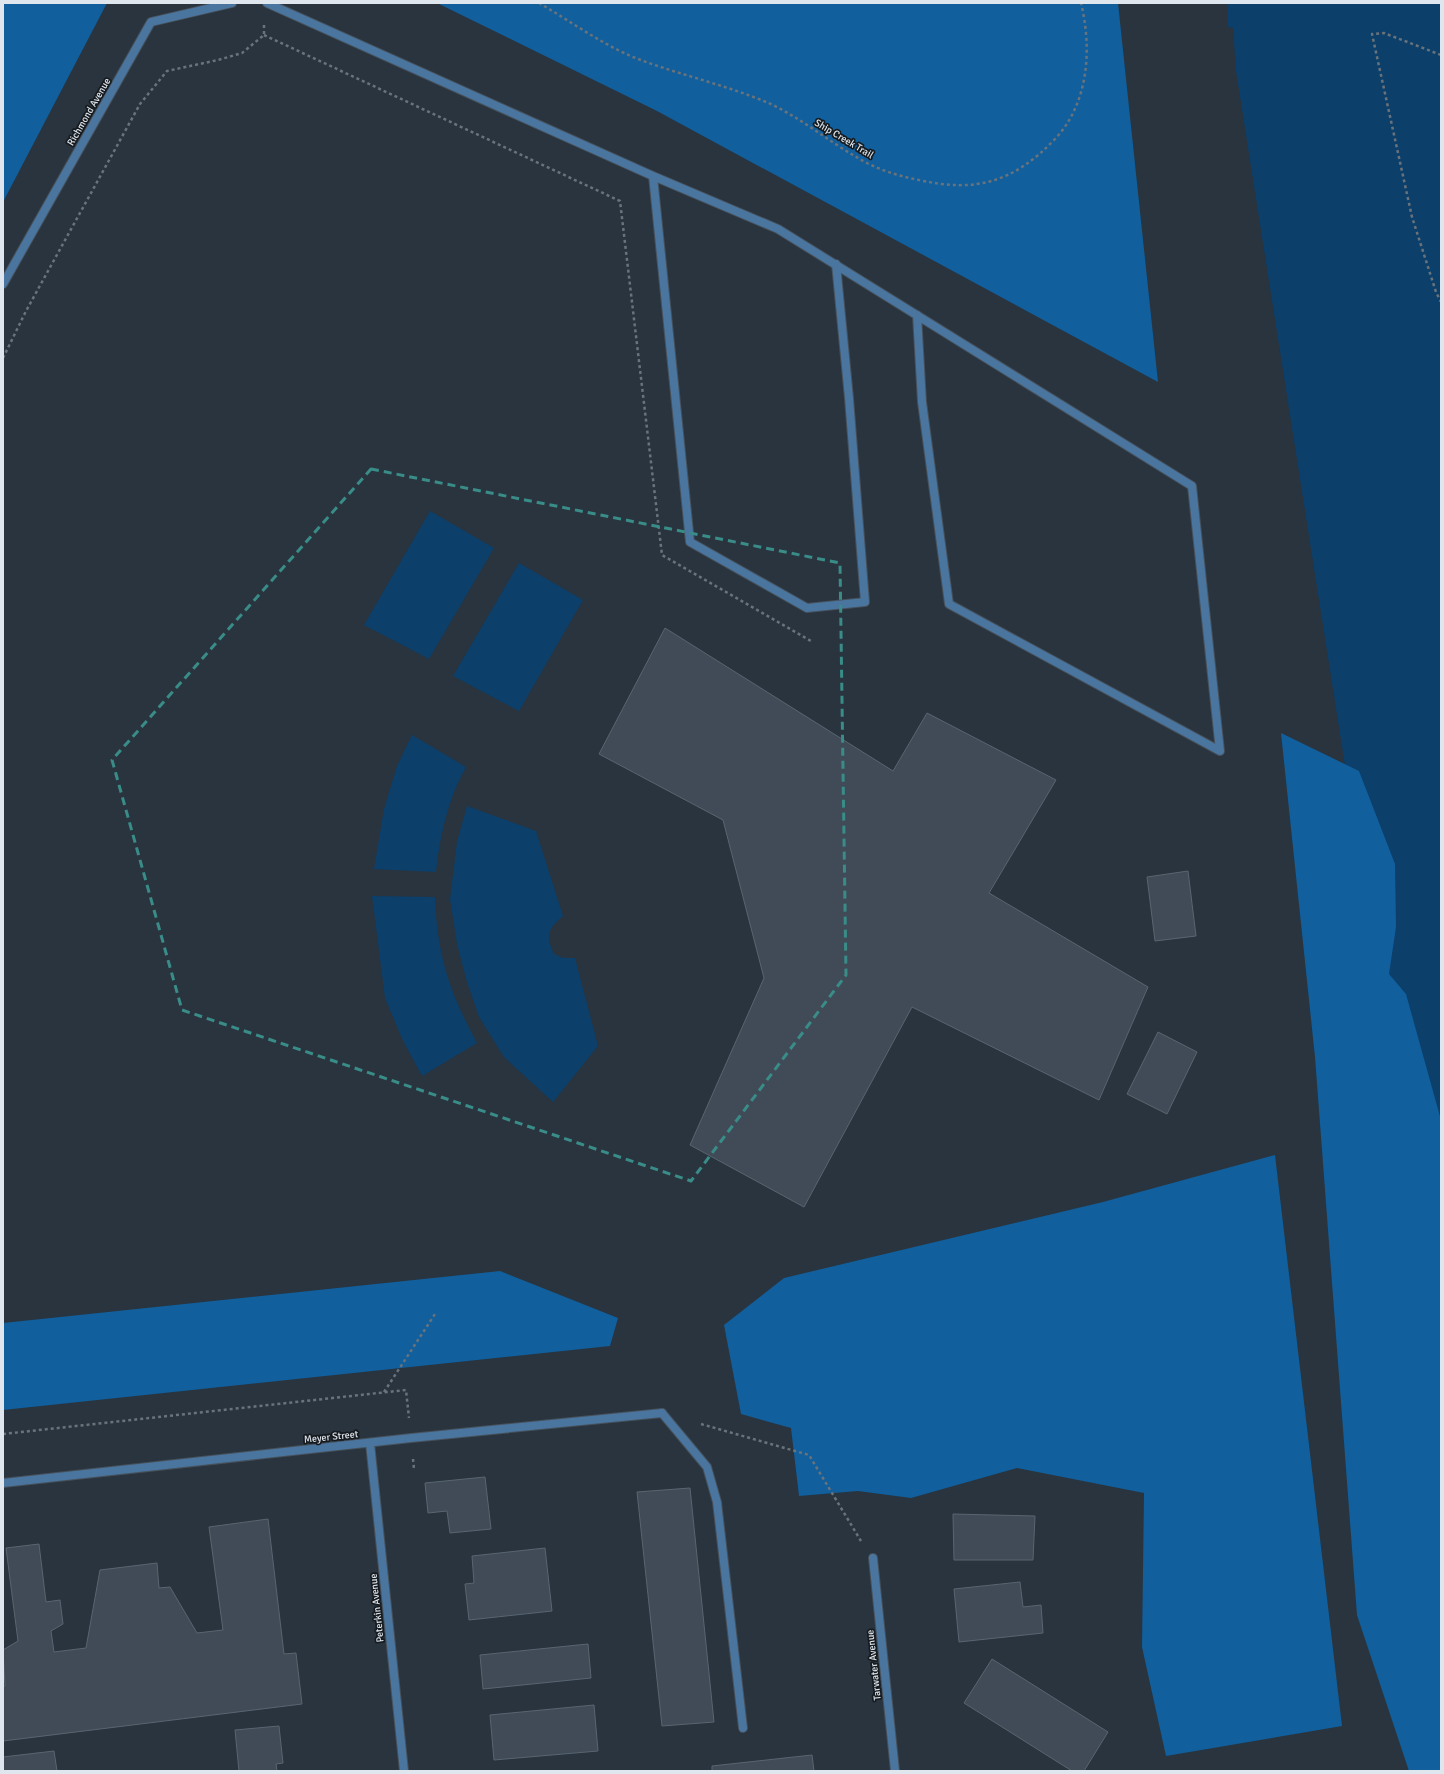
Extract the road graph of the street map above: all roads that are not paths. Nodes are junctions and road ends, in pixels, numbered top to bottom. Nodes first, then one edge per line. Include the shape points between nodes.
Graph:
1 (232, 3) edge
2 (267, 3) edge
3 (653, 176) junction
4 (836, 264) junction
5 (3, 284) edge
6 (916, 315) junction
7 (370, 1443) junction
8 (3, 1483) edge
9 (873, 1558) road end
10 (742, 1728) dead end
11 (404, 1771) edge
12 (895, 1771) edge

1 - 5 street, Richmond Avenue via 151,22
2 - 3 street
3 - 4 street via 778,228
3 - 4 street via 690,542 806,608 865,602
4 - 6 street
6 - 6 street via 922,402 949,604 1220,751 1192,486
7 - 8 street, Meyer Street
7 - 10 street, Meyer Street via 662,1413 707,1468 717,1502
7 - 11 street, Peterkin Avenue
9 - 12 street, Tarwater Avenue

